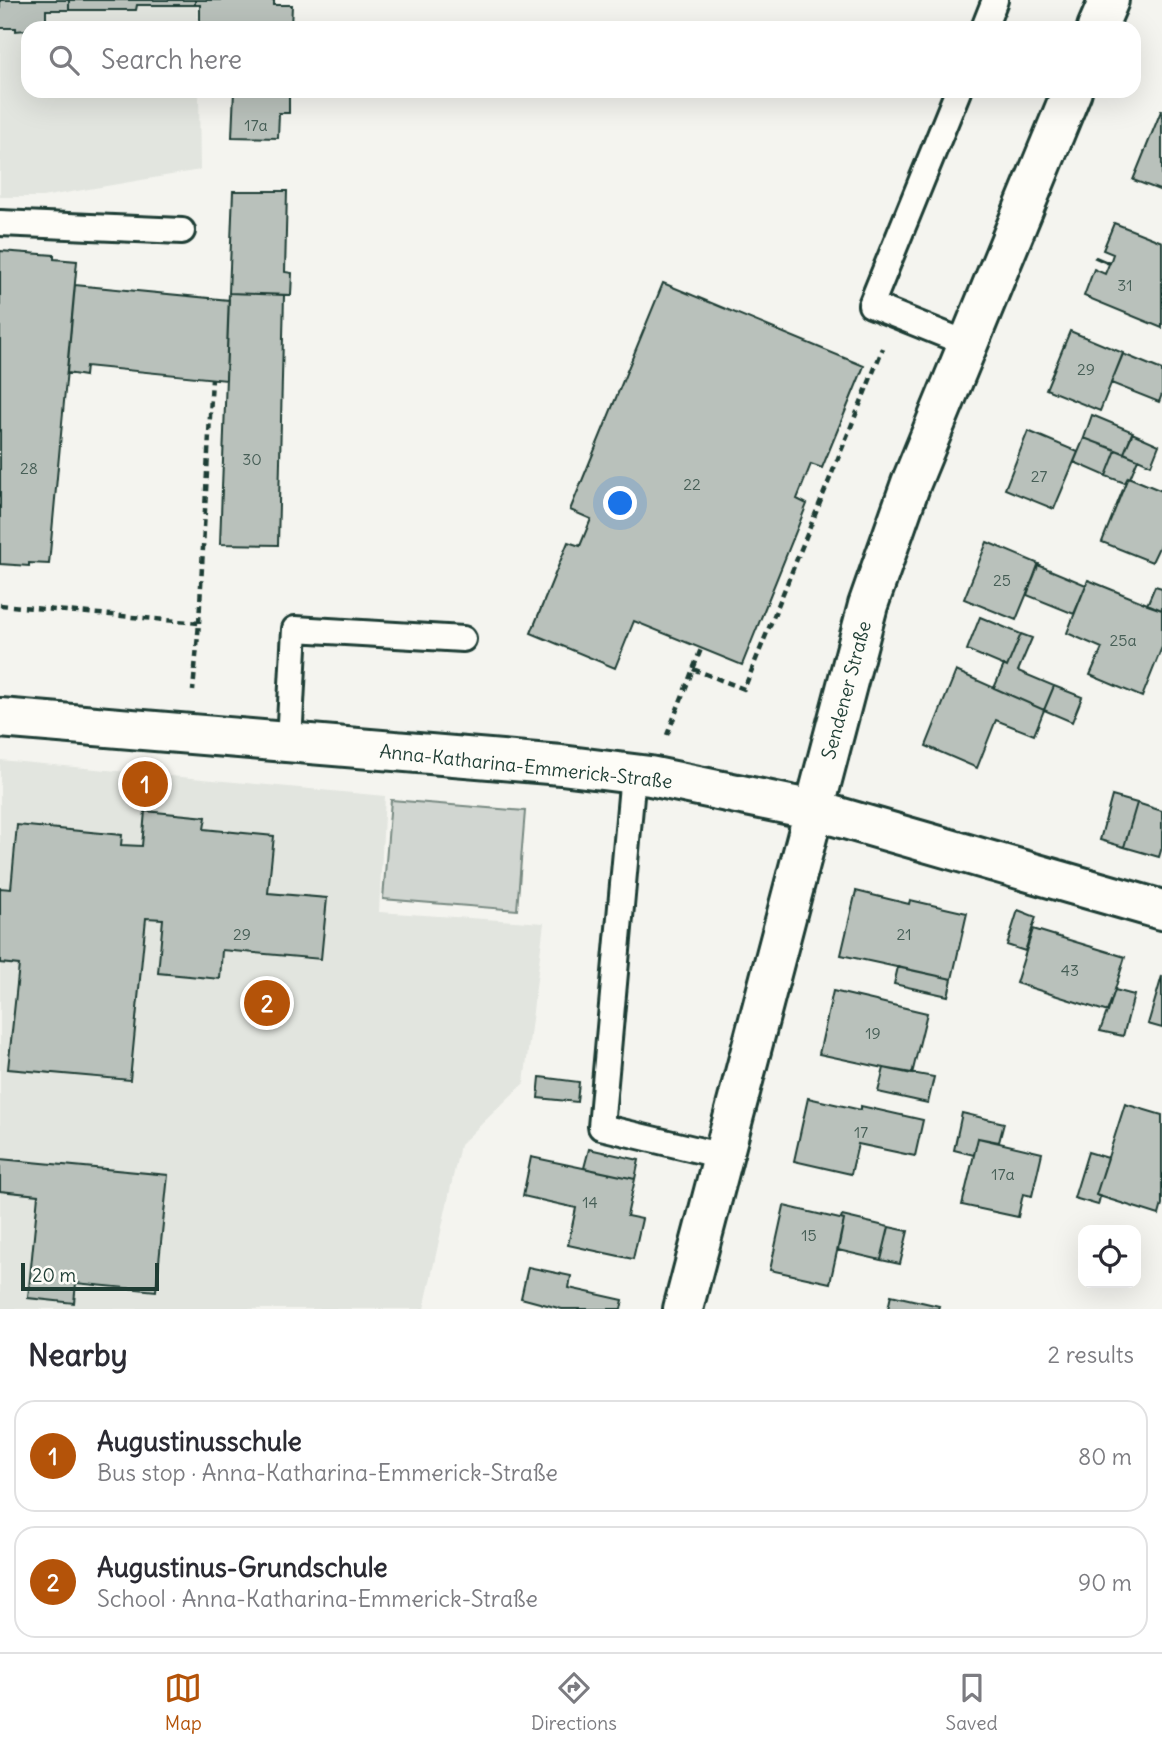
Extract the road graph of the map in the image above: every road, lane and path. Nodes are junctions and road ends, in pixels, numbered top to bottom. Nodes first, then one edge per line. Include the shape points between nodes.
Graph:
1 (995, 0) edge
2 (987, 21) edge
3 (955, 98) edge
4 (1069, 98) edge
5 (0, 223) edge
6 (182, 231) dead end
7 (896, 315) junction
8 (968, 344) junction
9 (212, 378) dead end
10 (0, 605) edge
11 (199, 623) junction
12 (463, 639) dead end
13 (701, 649) dead end
14 (693, 669) junction
15 (0, 718) edge
16 (189, 733) junction
17 (289, 741) junction
18 (642, 775) junction
19 (814, 810) junction
20 (1162, 911) edge
21 (723, 1156) junction
22 (683, 1309) edge

1 - 2 lane
3 - 7 lane via 871,305
4 - 8 street, Sendener Straße
5 - 6 lane
7 - 8 lane
7 - 14 path via 744,689
8 - 19 street, Sendener Straße via 868,605
9 - 11 path
10 - 11 path
11 - 16 path
12 - 17 lane via 295,629
13 - 14 path
14 - 18 path
15 - 16 street, Anna-Katharina-Emmerick-Straße
16 - 17 street, Anna-Katharina-Emmerick-Straße
17 - 18 street, Anna-Katharina-Emmerick-Straße
18 - 19 street, Anna-Katharina-Emmerick-Straße
18 - 21 lane via 601,1127
19 - 20 street, Anna-Katharina-Emmerick-Straße
19 - 21 street, Sendener Straße
21 - 22 street, Sendener Straße

